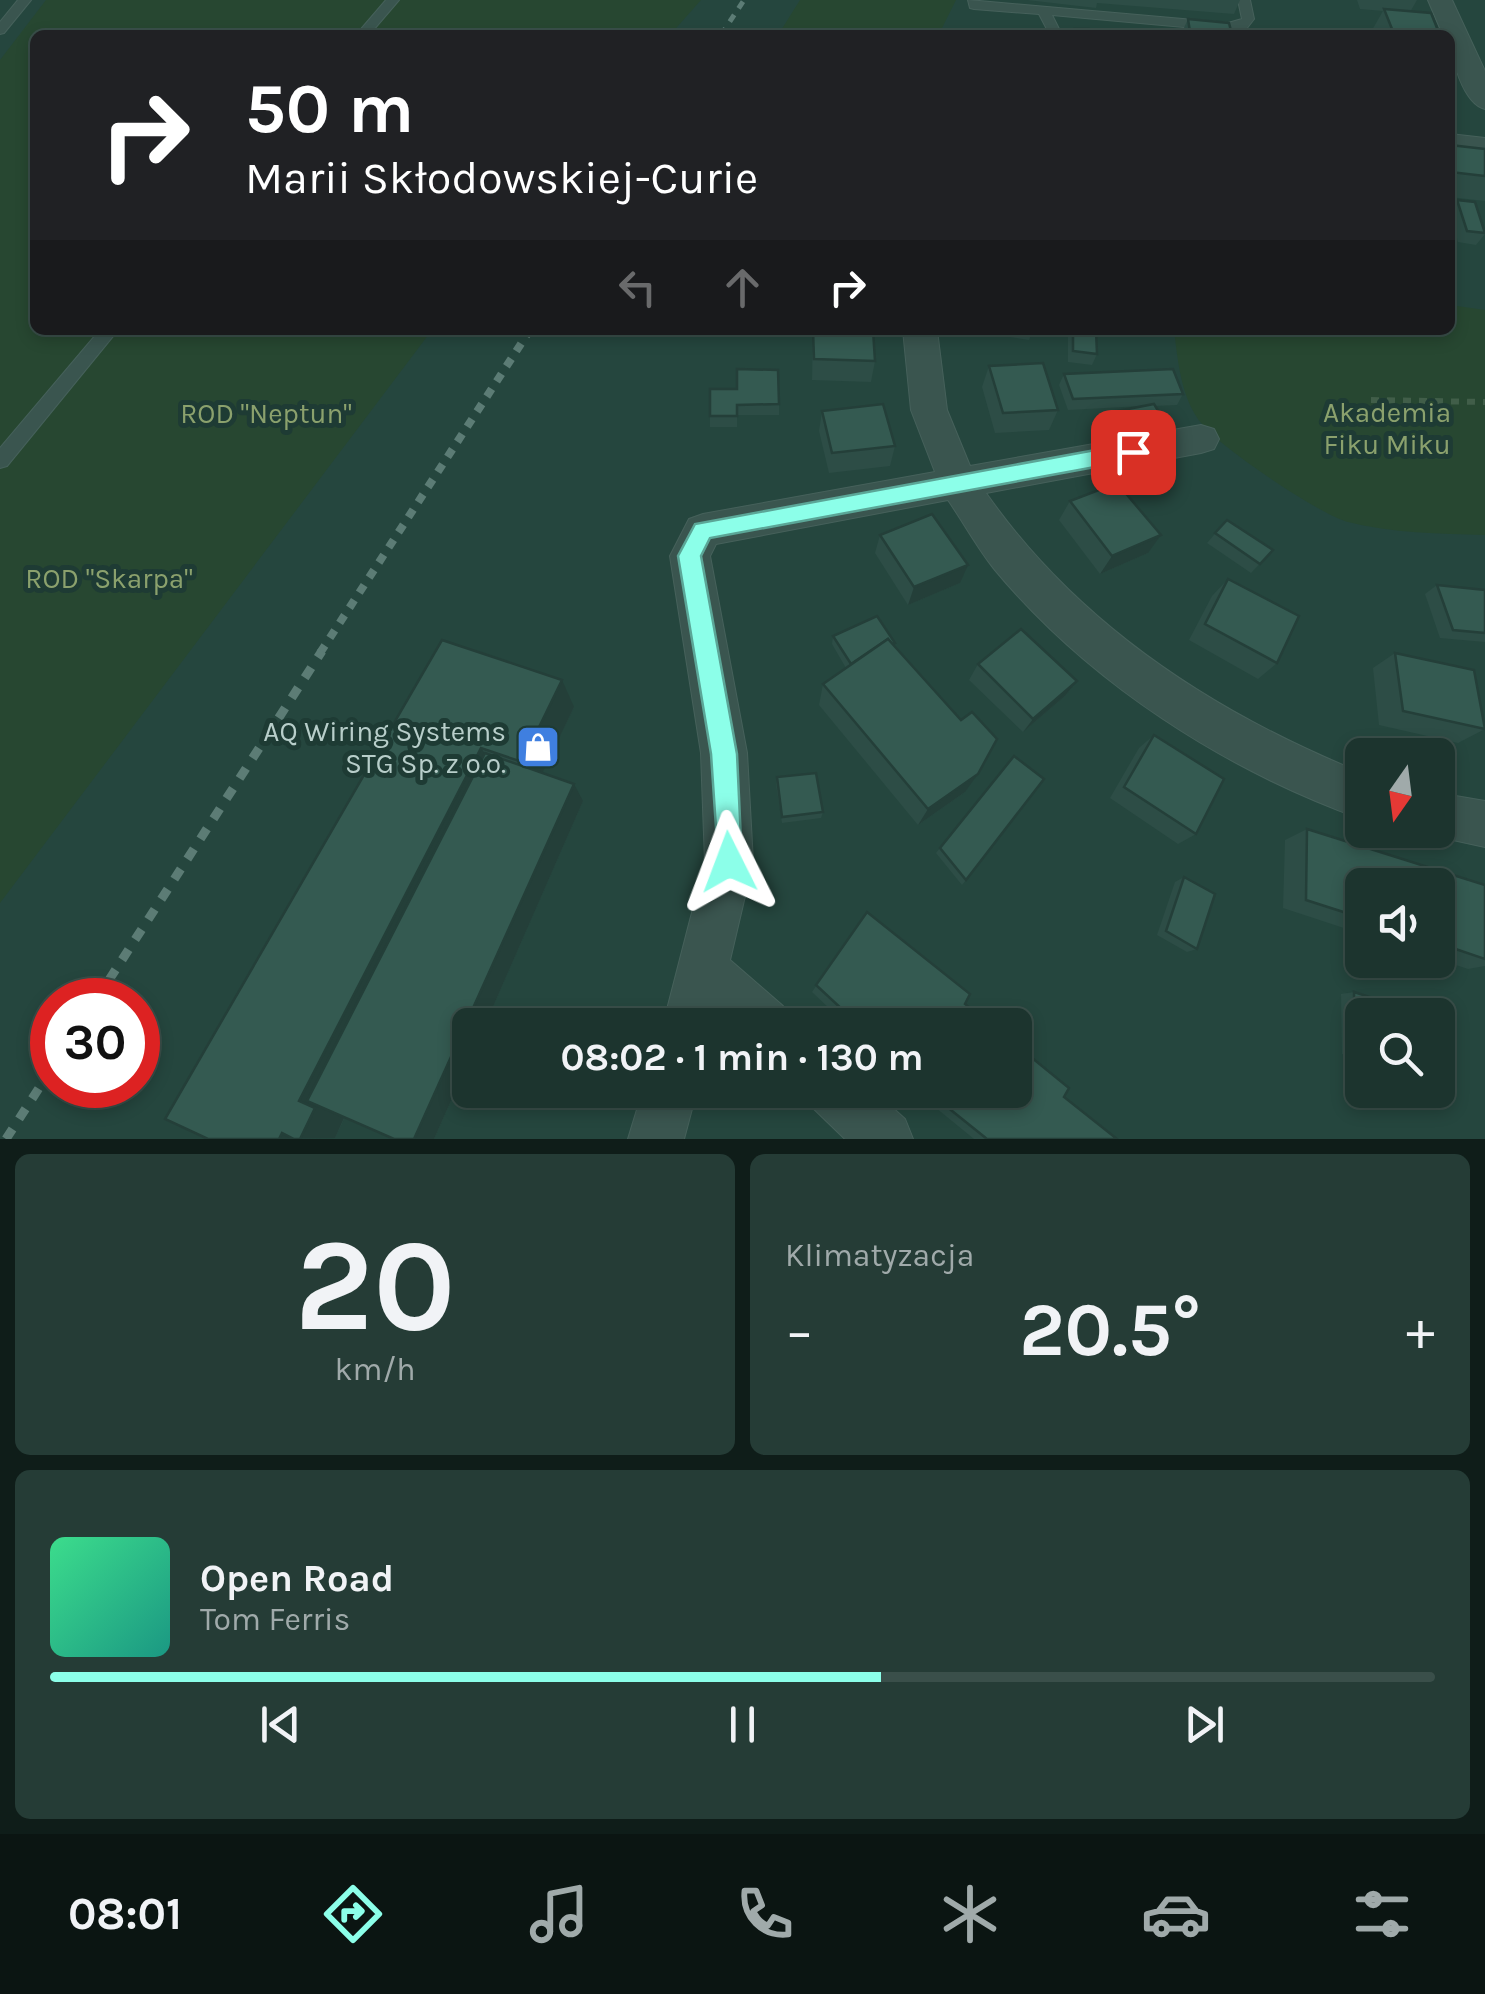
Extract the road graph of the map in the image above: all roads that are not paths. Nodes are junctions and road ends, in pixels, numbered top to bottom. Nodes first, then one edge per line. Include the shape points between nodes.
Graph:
1 (25, 0) edge
2 (394, 0) edge
3 (974, 0) edge
4 (1244, 0) edge
5 (1440, 0) edge
6 (1043, 11) junction
7 (0, 30) edge
8 (367, 30) edge
9 (1053, 30) edge
10 (1453, 30) edge
11 (1455, 34) edge
12 (1485, 101) edge
13 (1455, 145) edge
14 (1485, 148) edge
15 (106, 335) edge
16 (920, 335) edge
17 (1201, 439) dead end
18 (0, 461) edge
19 (957, 482) junction
20 (1345, 789) edge
21 (1455, 819) edge
22 (1485, 824) edge
23 (705, 972) junction
24 (694, 1008) edge
25 (745, 1008) edge
26 (665, 1108) edge
27 (852, 1108) edge
28 (656, 1139) edge
29 (884, 1139) edge

1 - 7 lane
2 - 8 lane
3 - 6 lane
4 - 6 lane via 1248,19 1228,28
5 - 10 street
6 - 9 lane
11 - 12 street
13 - 14 street
15 - 18 lane
16 - 19 street via 926,400
17 - 19 street
19 - 20 street via 1051,602 1132,672 1271,759
19 - 23 street via 703,530 690,556 724,754 729,862
21 - 22 street
23 - 24 street
23 - 25 street
26 - 28 street
27 - 29 street

